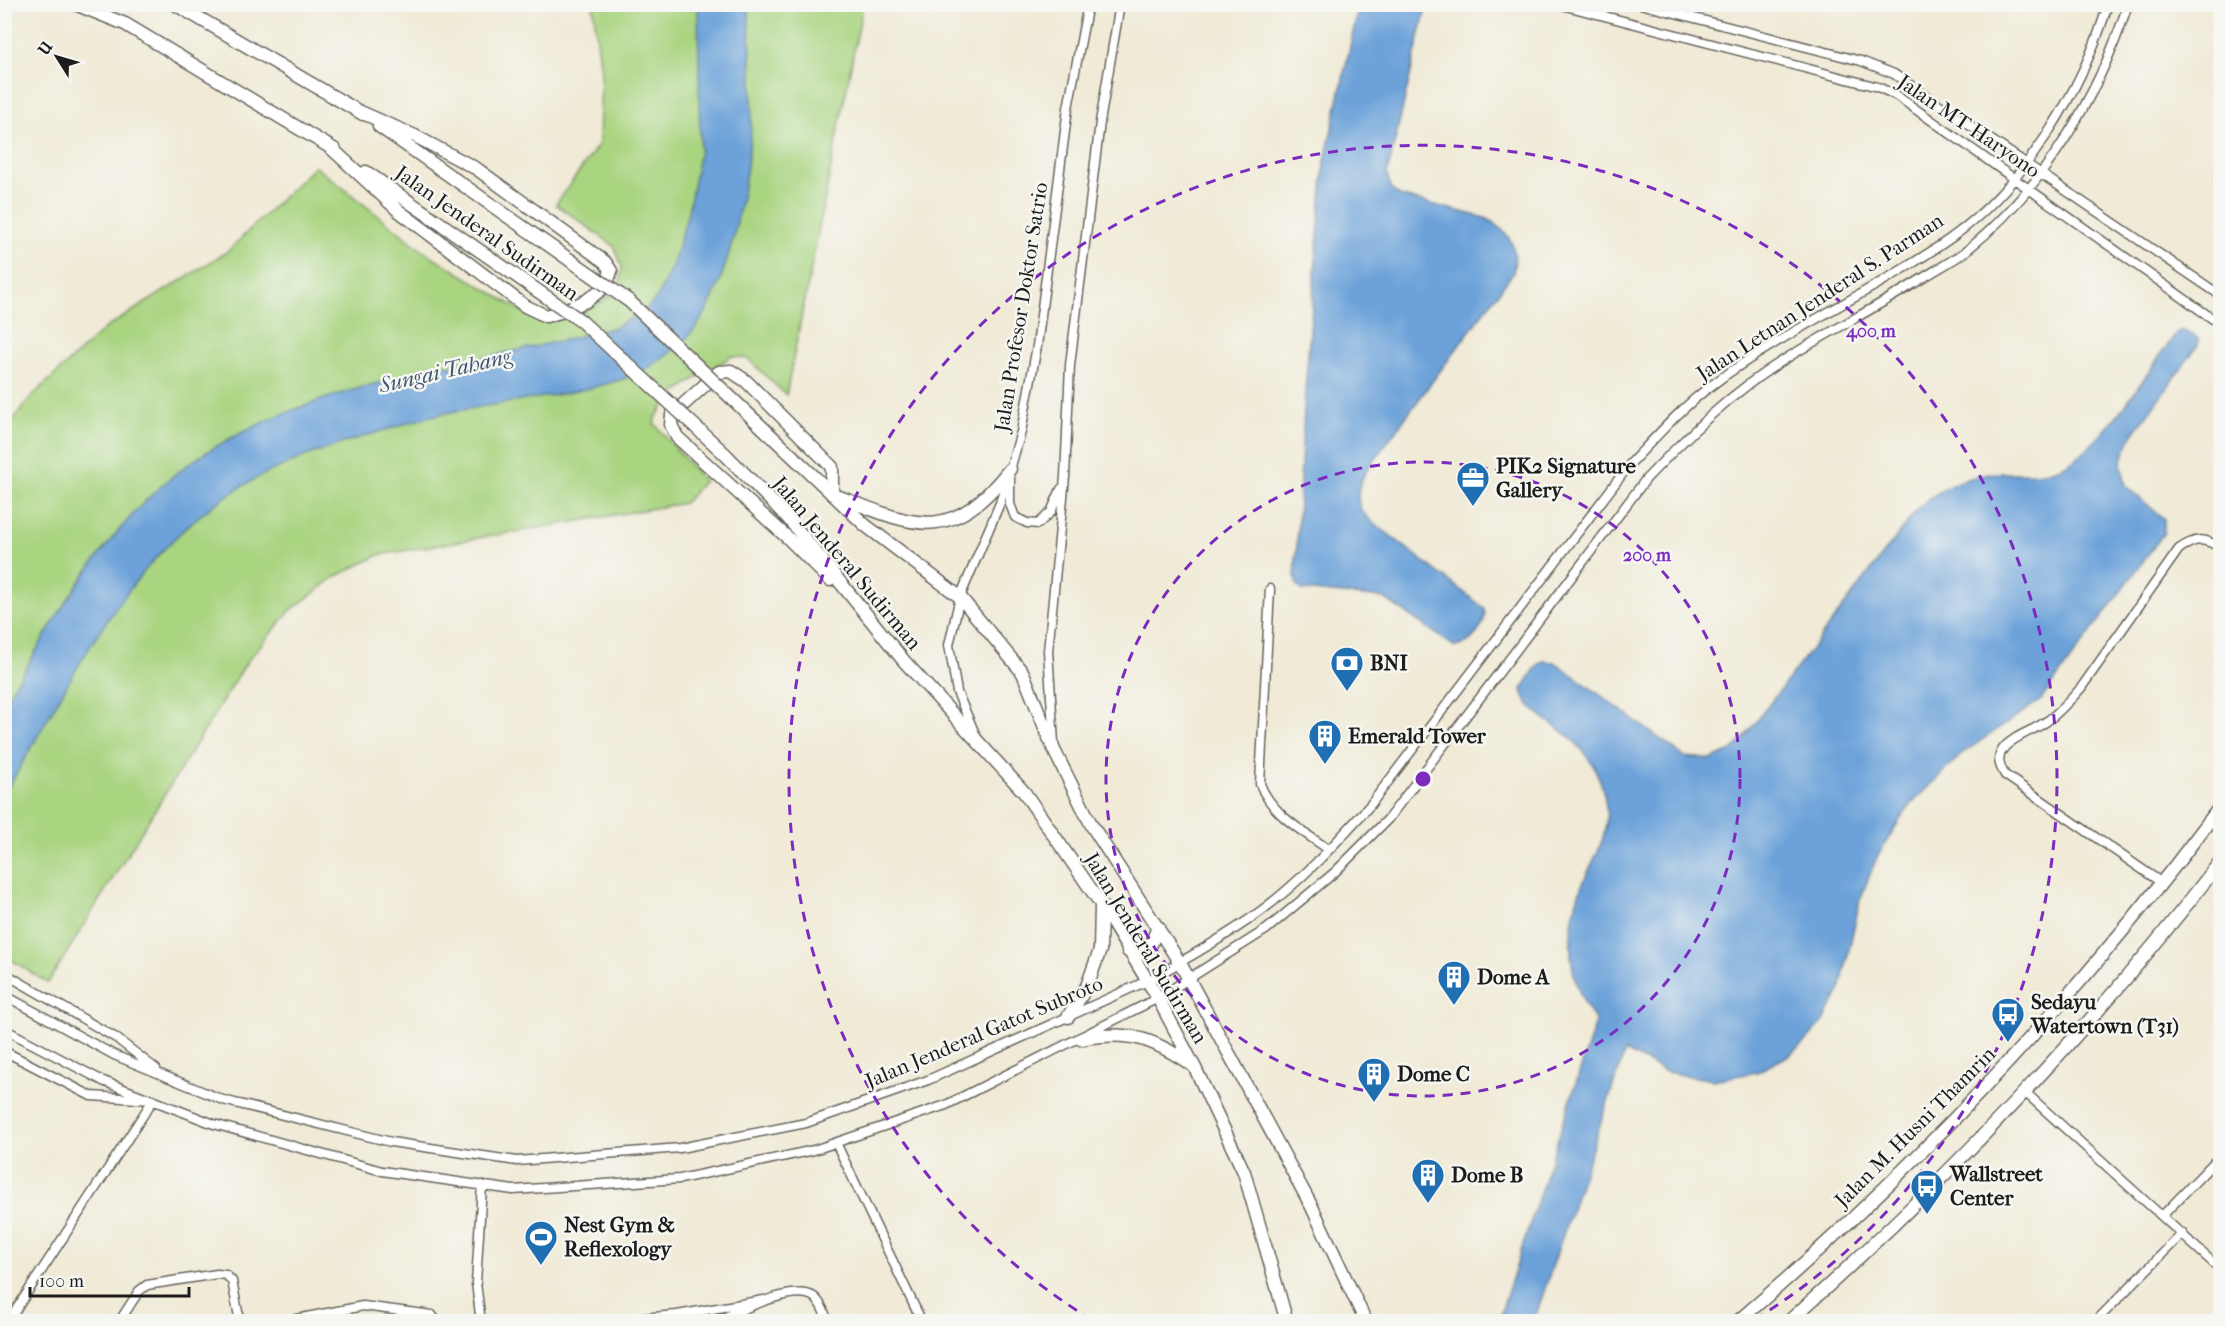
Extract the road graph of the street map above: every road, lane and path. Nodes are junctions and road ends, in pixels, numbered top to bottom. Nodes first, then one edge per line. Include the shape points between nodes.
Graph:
1 (75, 4) edge
2 (175, 4) edge
3 (1088, 4) edge
4 (1120, 4) edge
5 (1558, 4) edge
6 (1640, 4) edge
7 (2108, 4) edge
8 (2128, 4) edge
9 (356, 110) junction
10 (329, 146) junction
11 (2025, 162) junction
12 (2040, 172) junction
13 (2012, 178) junction
14 (2027, 189) junction
15 (2220, 295) edge
16 (2219, 319) edge
17 (1010, 469) junction
18 (1065, 477) junction
19 (832, 494) junction
20 (2220, 548) edge
21 (1270, 589) dead end
22 (960, 597) junction
23 (877, 628) junction
24 (980, 745) junction
25 (1054, 750) junction
26 (2220, 807) edge
27 (1329, 850) junction
28 (2220, 862) edge
29 (2162, 883) junction
30 (1101, 904) junction
31 (1158, 927) junction
32 (1128, 951) junction
33 (1180, 963) junction
34 (4, 973) edge
35 (1188, 980) junction
36 (1147, 981) junction
37 (4, 995) edge
38 (1158, 998) junction
39 (1068, 1017) junction
40 (4, 1029) edge
41 (1081, 1039) junction
42 (4, 1051) edge
43 (1196, 1068) junction
44 (167, 1077) junction
45 (2026, 1093) junction
46 (153, 1100) junction
47 (836, 1143) junction
48 (2220, 1156) edge
49 (482, 1185) junction
50 (2163, 1215) junction
51 (2183, 1233) junction
52 (2220, 1269) edge
53 (764, 1300) junction
54 (435, 1318) edge
55 (642, 1320) edge
56 (8, 1322) edge
57 (119, 1322) edge
58 (240, 1322) edge
59 (281, 1322) edge
60 (481, 1322) edge
61 (596, 1322) edge
62 (714, 1322) edge
63 (828, 1322) edge
64 (922, 1322) edge
65 (1287, 1322) edge
66 (1366, 1322) edge
67 (1737, 1322) edge
68 (1788, 1322) edge
69 (2095, 1322) edge

1 - 10 street, Jalan Jenderal Sudirman via 125,24
2 - 9 street, Jalan Jenderal Sudirman
3 - 17 street, Jalan Profesor Doktor Satrio via 1068,108 1037,346
4 - 18 street via 1100,122 1070,365
5 - 13 street, Jalan MT Haryono via 1878,87 1897,96
6 - 11 street, Jalan MT Haryono via 1861,61 1894,74
7 - 11 street, Jalan Letnan Jenderal S. Parman via 2077,85
8 - 12 street, Jalan Letnan Jenderal S. Parman via 2092,94
9 - 10 street via 477,169 605,262 610,271 606,286 586,301 546,316 525,306 399,211
9 - 19 street, Jalan Jenderal Sudirman, bridge via 629,301
10 - 23 street, Jalan Jenderal Sudirman, bridge via 581,321 789,518
11 - 12 street, Jalan MT Haryono
11 - 13 street, Jalan Letnan Jenderal S. Parman
12 - 14 street, Jalan Letnan Jenderal S. Parman
12 - 15 street, Jalan MT Haryono
13 - 14 street, Jalan MT Haryono
13 - 27 street, Jalan Letnan Jenderal S. Parman via 1952,237 1776,343 1711,386 1667,424 1630,464 1371,804
14 - 16 street, Jalan MT Haryono
14 - 35 street, Jalan Letnan Jenderal S. Parman via 2011,210 1965,252 1785,359 1726,401 1683,440 1646,479 1388,819 1335,872 1267,929
17 - 18 street via 1010,504 1015,517 1027,524 1038,524 1051,512
17 - 19 street via 990,495 950,522 904,521
17 - 22 street, Jalan Profesor Doktor Satrio
18 - 25 street via 1048,651
19 - 22 street, Jalan Jenderal Sudirman via 865,525
19 - 23 street via 832,467 731,370 719,372 672,415 671,425 677,437 789,539
20 - 29 street via 2209,540 2192,540 2179,549 2063,709 2003,747 1999,756 1999,766 2005,775
21 - 27 street via 1260,784 1276,811
22 - 24 street, Jalan Profesor Doktor Satrio via 949,645 957,692
22 - 25 street, Jalan Jenderal Sudirman via 1023,673
23 - 24 street, Jalan Jenderal Sudirman
24 - 30 street, Jalan Jenderal Sudirman via 1024,792
25 - 31 street, Jalan Jenderal Sudirman via 1092,826
26 - 29 street, Jalan M. Husni Thamrin
27 - 33 street, Jalan Letnan Jenderal S. Parman via 1255,915
28 - 45 street via 2124,983
29 - 67 street, Jalan M. Husni Thamrin via 2088,974 1972,1100 1843,1227
30 - 32 street, Jalan Jenderal Sudirman
30 - 39 street via 1100,950 1087,986
31 - 32 street via 1149,949 1139,954
31 - 33 street, Jalan Jenderal Sudirman
32 - 36 street, Jalan Jenderal Sudirman
33 - 35 street, Jalan Jenderal Sudirman
33 - 36 street, Jalan Letnan Jenderal S. Parman
34 - 44 street via 116,1038
35 - 38 street, Jalan Jenderal Gatot Subroto
35 - 66 street, Jalan Jenderal Sudirman via 1312,1207
36 - 38 street, Jalan Jenderal Sudirman
36 - 39 street, Jalan Jenderal Gatot Subroto
37 - 44 street, Jalan Jenderal Gatot Subroto via 114,1054
38 - 41 street, Jalan Jenderal Gatot Subroto
38 - 43 street, Jalan Jenderal Sudirman
39 - 44 street, Jalan Jenderal Gatot Subroto via 928,1080 806,1123 680,1149 517,1161 391,1142 223,1100
40 - 46 street, Jalan Jenderal Gatot Subroto via 103,1080
41 - 43 street via 1109,1034 1141,1037
41 - 47 street, Jalan Jenderal Gatot Subroto via 946,1105
42 - 46 street via 91,1096
43 - 65 street, Jalan Jenderal Sudirman via 1244,1172
45 - 50 street
45 - 68 street via 1901,1219
46 - 49 street, Jalan Jenderal Gatot Subroto via 214,1125 382,1171
46 - 56 street
47 - 49 street, Jalan Jenderal Gatot Subroto via 680,1179 513,1190
47 - 64 street
48 - 50 street
49 - 60 street via 476,1283
50 - 51 street
51 - 52 street
51 - 69 street
53 - 55 street
53 - 62 street
53 - 63 street via 814,1296
54 - 59 street via 363,1306
55 - 61 street
57 - 58 street via 147,1285 216,1274 226,1275 232,1281

